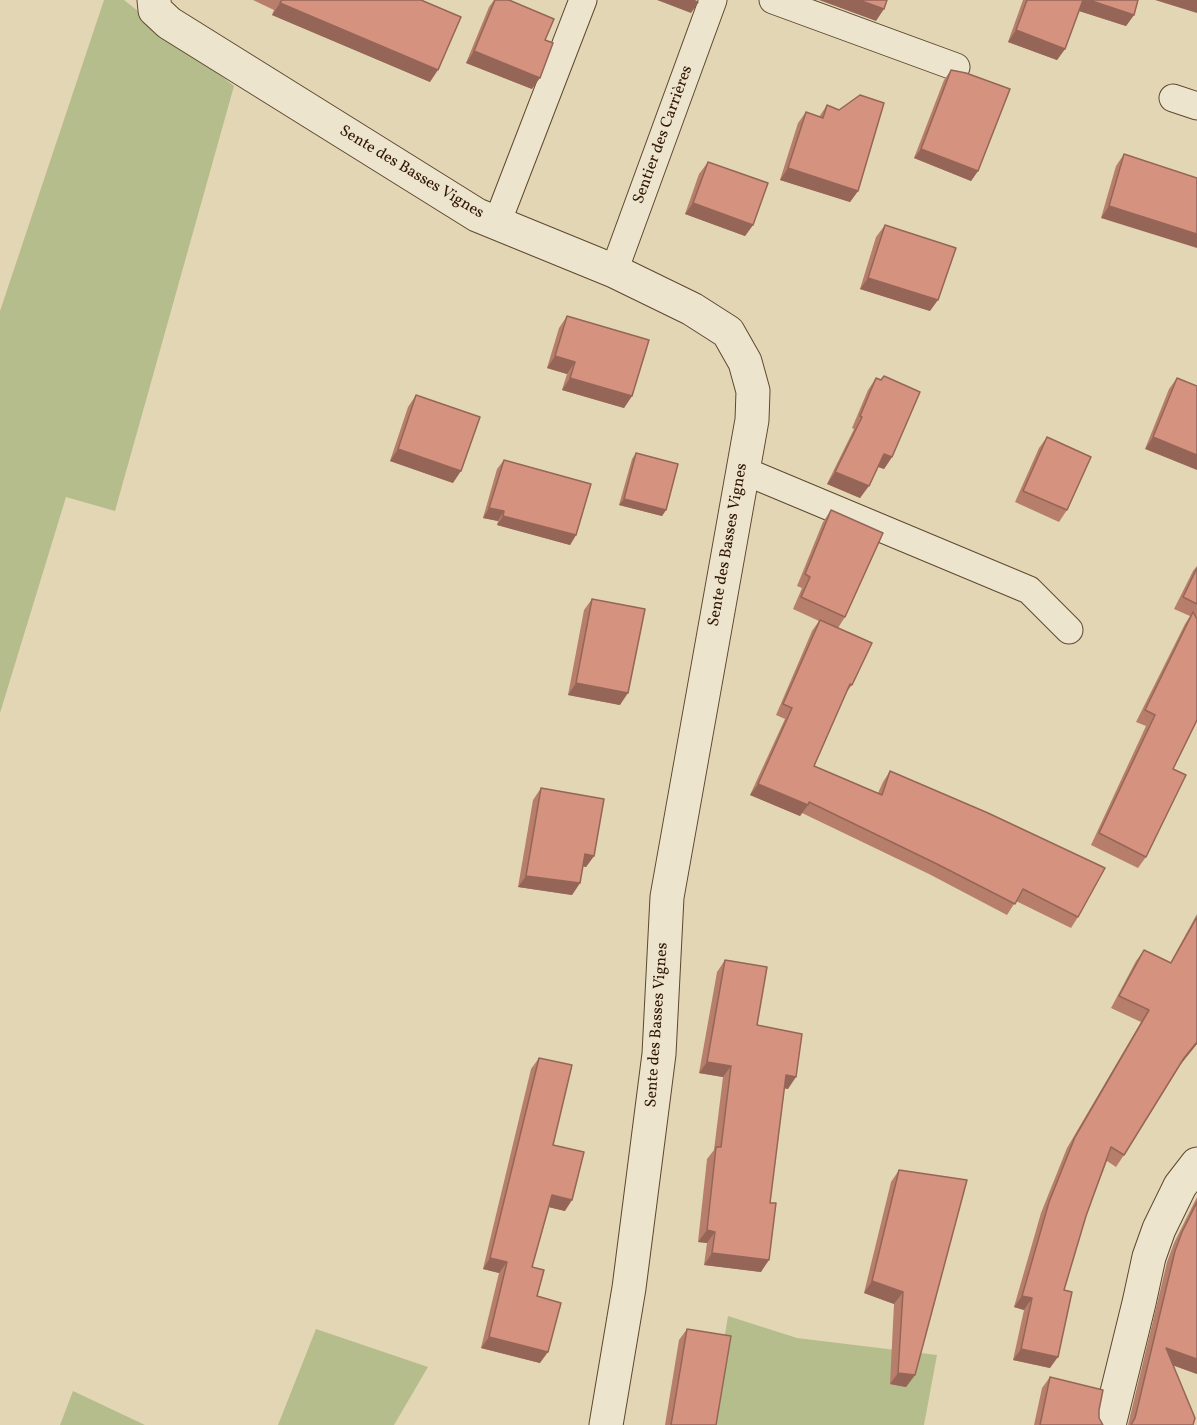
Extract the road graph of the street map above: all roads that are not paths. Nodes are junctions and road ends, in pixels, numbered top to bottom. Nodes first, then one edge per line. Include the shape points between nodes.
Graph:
1 (154, 0) edge
2 (583, 0) edge
3 (713, 0) edge
4 (772, 0) edge
5 (956, 67) dead end
6 (497, 223) junction
7 (614, 271) junction
8 (742, 470) junction
9 (1069, 630) dead end
10 (1197, 1164) edge
11 (606, 1425) edge
12 (1108, 1425) edge

1 - 6 street, Sente des Basses Vignes via 155,10 170,23 477,215
2 - 6 lane
3 - 7 lane, Sentier des Carrières
4 - 5 lane
6 - 7 street, Sente des Basses Vignes
7 - 8 street, Sente des Basses Vignes via 692,309 728,332 745,362 753,392
8 - 9 lane via 1029,590
8 - 11 street, Sente des Basses Vignes via 667,897 659,1054 629,1288
10 - 12 street via 1180,1186 1149,1257

